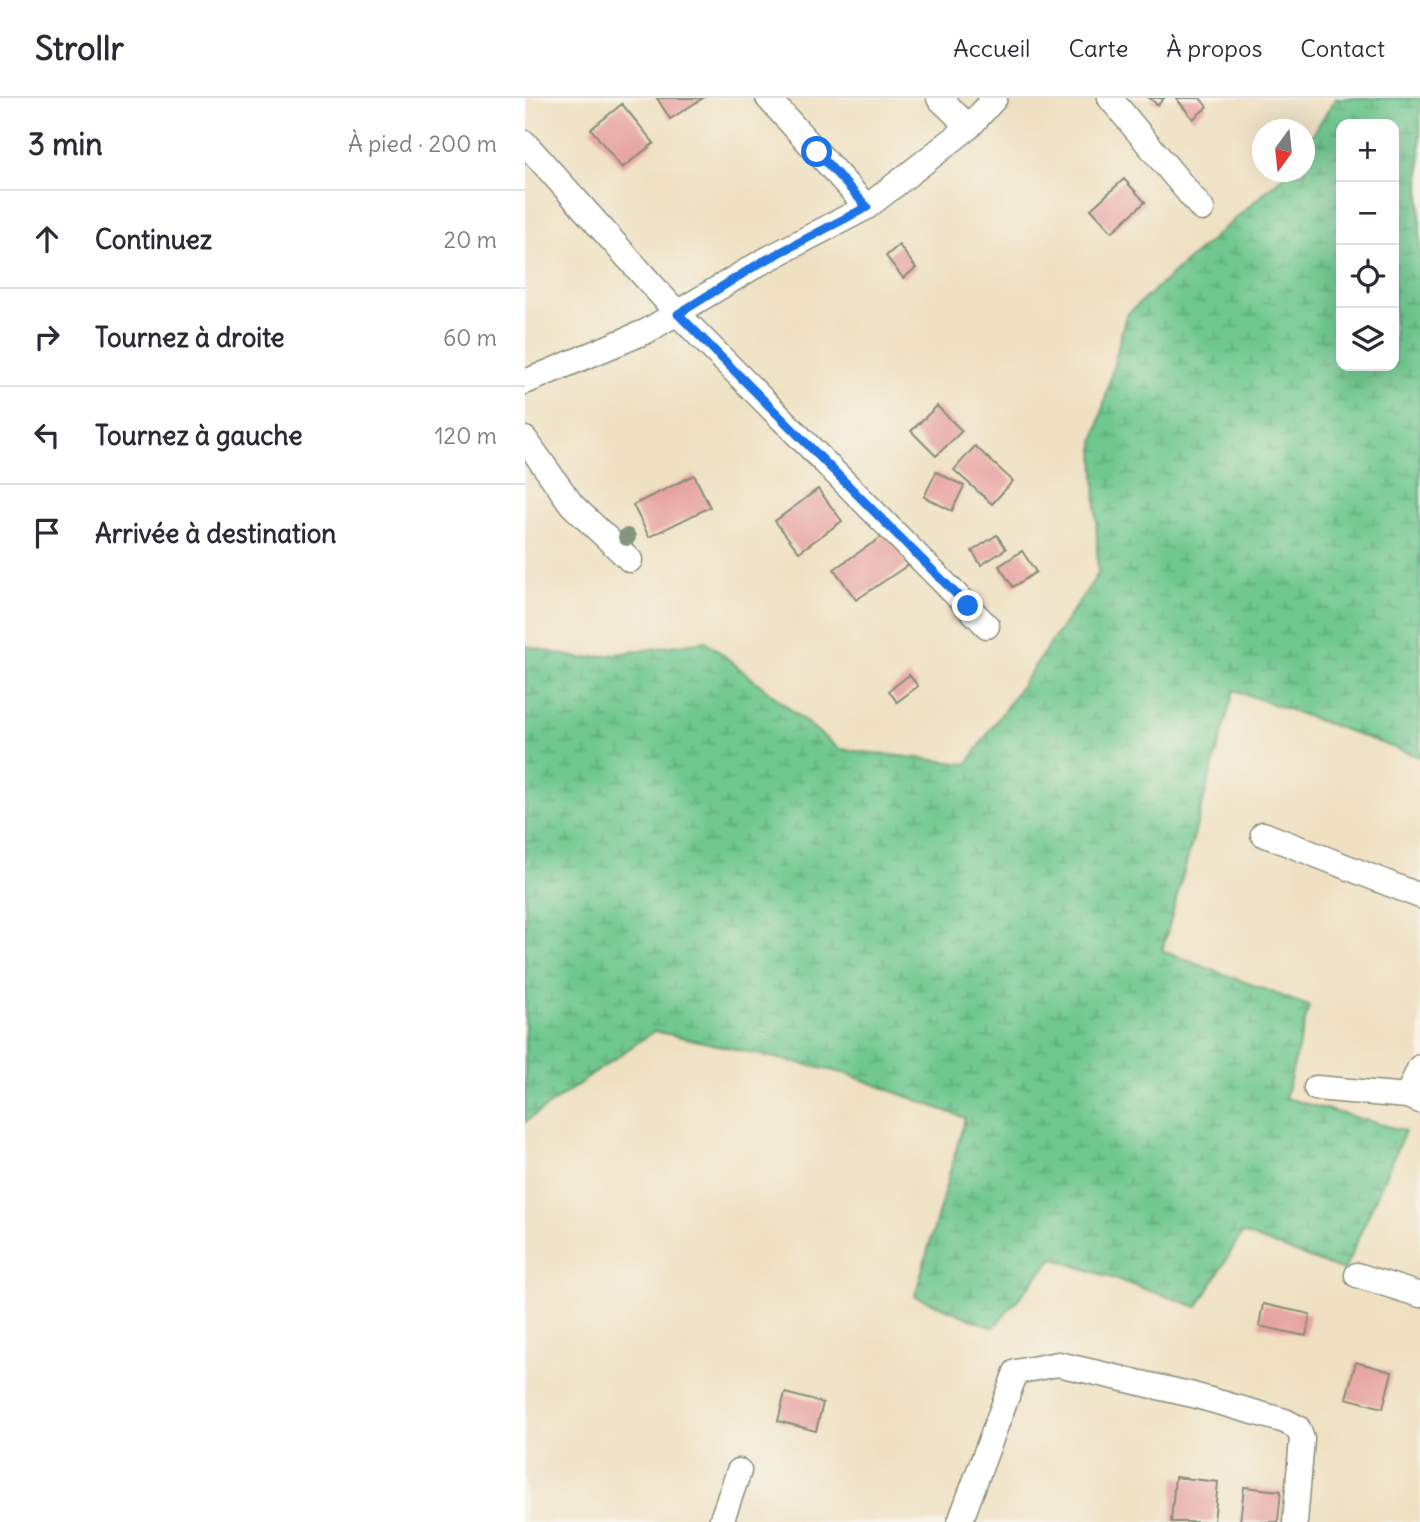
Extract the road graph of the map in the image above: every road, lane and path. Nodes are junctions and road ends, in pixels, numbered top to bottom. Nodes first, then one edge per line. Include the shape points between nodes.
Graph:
1 (768, 98) edge
2 (939, 98) edge
3 (995, 98) edge
4 (1110, 98) edge
5 (969, 127) junction
6 (525, 144) edge
7 (867, 207) junction
8 (1202, 209) dead end
9 (678, 314) junction
10 (525, 382) edge
11 (525, 439) edge
12 (630, 560) dead end
13 (987, 626) dead end
14 (1263, 834) dead end
15 (1420, 896) edge
16 (1420, 1067) edge
17 (1316, 1088) dead end
18 (1413, 1098) edge
19 (1357, 1275) dead end
20 (1420, 1295) edge
21 (739, 1471) dead end
22 (721, 1522) edge
23 (960, 1522) edge
24 (1295, 1522) edge

1 - 7 street
2 - 5 street
3 - 5 street
4 - 8 street
5 - 7 street
6 - 9 street
7 - 9 street via 760,263
9 - 10 street
9 - 13 street
11 - 12 street via 572,505
14 - 15 street
16 - 18 street
17 - 18 street
19 - 20 street
21 - 22 street
23 - 24 street via 1016,1372 1058,1364 1193,1395 1285,1421 1298,1429 1302,1438

